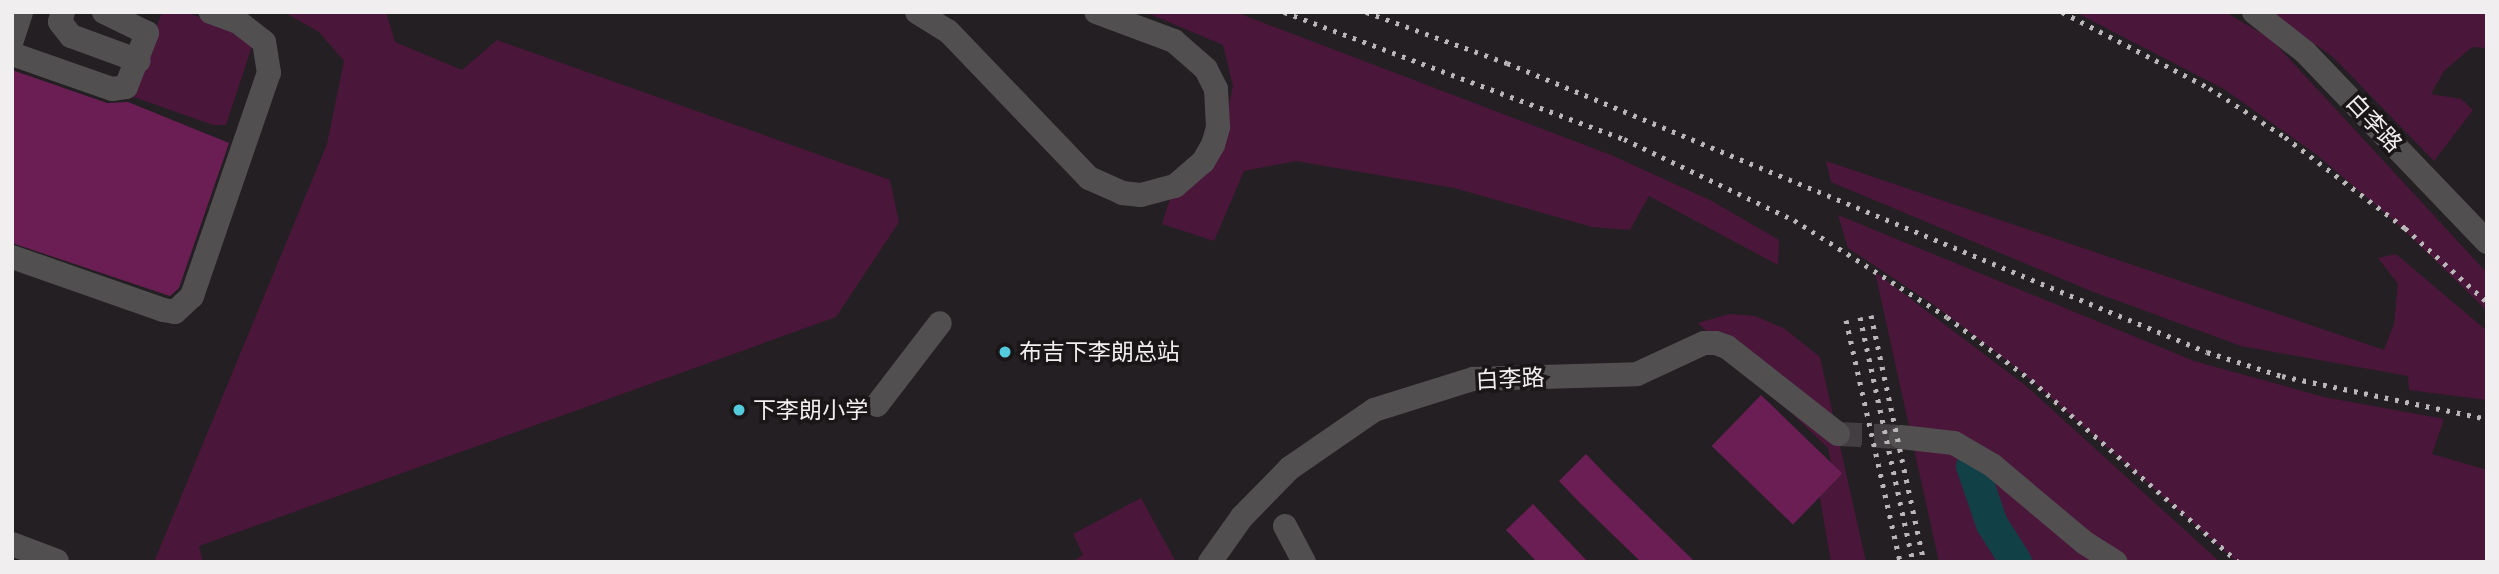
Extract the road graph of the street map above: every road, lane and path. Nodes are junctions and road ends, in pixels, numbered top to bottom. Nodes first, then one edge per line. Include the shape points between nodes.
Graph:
1 (21, 12) edge
2 (34, 12) edge
3 (104, 12) edge
4 (211, 12) edge
5 (917, 12) edge
6 (1096, 12) edge
7 (2254, 12) edge
8 (62, 17) edge
9 (12, 40) edge
10 (12, 54) edge
11 (138, 61) junction
12 (2487, 242) edge
13 (12, 257) edge
14 (940, 323) dead end
15 (877, 405) dead end
16 (1838, 434) tunnel mouth
17 (1901, 437) tunnel mouth
18 (1285, 526) dead end
19 (12, 544) edge
20 (57, 561) edge
21 (1210, 562) edge
22 (1304, 562) edge
23 (2115, 562) edge

1 - 9 street
2 - 8 street
3 - 11 street via 147,33
4 - 13 street via 238,22 264,42 269,73 192,296 175,312 163,310
5 - 6 street via 948,31 1089,178 1122,193 1141,195 1175,186 1197,169 1213,145 1219,117 1216,89 1206,69 1174,41
7 - 12 street, 白李路 via 2305,52
8 - 11 street via 71,36
10 - 11 street via 112,89 126,87
14 - 15 street
16 - 21 street, 白李路 via 1716,343 1704,343 1637,374 1472,379 1374,410 1311,453 1242,517
17 - 23 street via 1954,443 1992,465 2085,543
18 - 22 street
19 - 20 street

